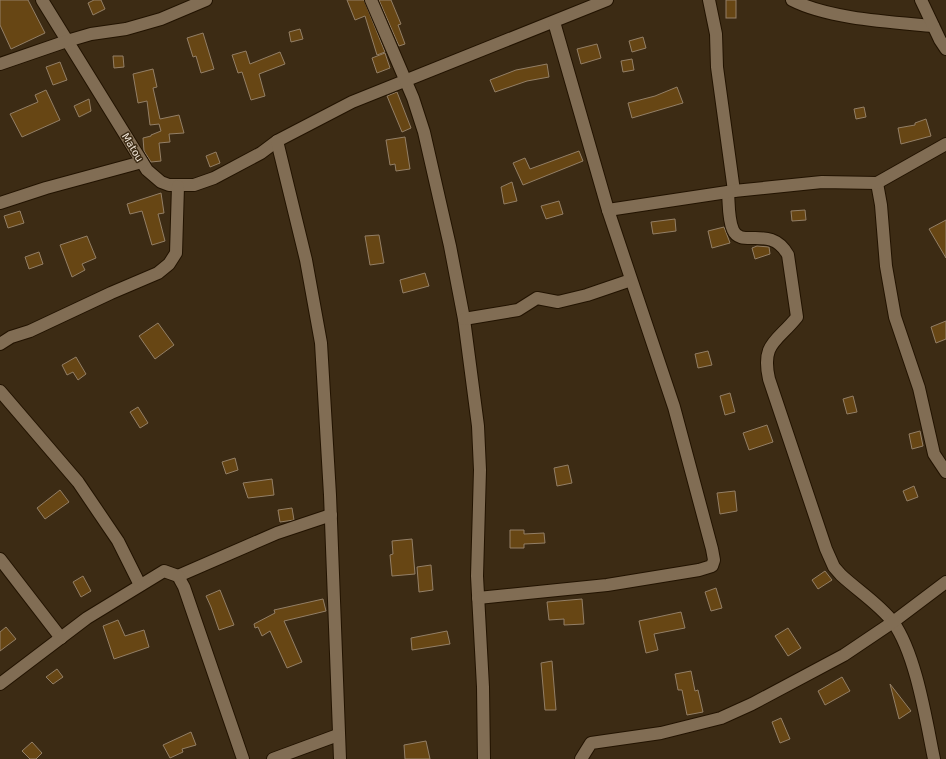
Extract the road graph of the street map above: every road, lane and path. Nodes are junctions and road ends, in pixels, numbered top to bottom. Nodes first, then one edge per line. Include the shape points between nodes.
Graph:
1 (42, 0) edge
2 (206, 0) edge
3 (371, 0) edge
4 (607, 0) edge
5 (709, 0) edge
6 (792, 0) edge
7 (921, 0) edge
8 (554, 22) junction
9 (933, 26) junction
10 (67, 41) junction
11 (946, 49) edge
12 (0, 64) edge
13 (404, 81) junction
14 (277, 141) junction
15 (946, 144) edge
16 (142, 162) junction
17 (877, 183) junction
18 (178, 186) junction
19 (731, 192) junction
20 (0, 204) edge
21 (608, 210) junction
22 (631, 280) junction
23 (464, 319) junction
24 (0, 344) edge
25 (0, 391) edge
26 (946, 472) edge
27 (331, 515) junction
28 (0, 559) edge
29 (178, 576) junction
30 (946, 582) edge
31 (140, 585) junction
32 (478, 598) junction
33 (893, 622) junction
34 (61, 638) junction
35 (0, 684) edge
36 (338, 735) junction
37 (243, 759) edge
38 (273, 759) edge
39 (340, 759) edge
40 (484, 759) edge
41 (581, 759) edge
42 (934, 759) edge

1 - 10 street, Matou
2 - 10 street via 161,19
3 - 13 street
4 - 8 street, Matou
5 - 19 street via 716,34 717,67
6 - 9 street via 804,6 862,18
7 - 9 street
8 - 13 street, Matou
8 - 21 street
9 - 11 street
10 - 12 street
10 - 16 street, Matou
13 - 14 street, Matou via 332,111
13 - 23 street via 416,106 424,132
14 - 18 street, Matou via 261,153 214,178 194,185
14 - 27 street via 306,260 321,343
15 - 17 street
16 - 18 street, Matou via 161,182
16 - 20 street via 46,188
17 - 19 street via 822,182
17 - 26 street via 886,266 895,317 919,388 934,454
18 - 24 street via 176,252 169,264 158,273
19 - 21 street
19 - 33 street via 732,229 736,236 766,238 784,247 788,255 797,317 770,347 766,364 776,402 826,549 834,567 841,575
21 - 22 street
22 - 23 street via 558,302 537,298 518,310
22 - 32 street via 674,407 714,563 700,570 607,586
23 - 32 street via 473,380 480,470 476,576
25 - 31 street via 78,482 118,541
27 - 29 street via 277,533
27 - 36 street
28 - 34 street
29 - 31 street via 164,571
29 - 37 street via 198,624
30 - 33 street
31 - 34 street via 87,618
32 - 40 street
33 - 41 street via 844,655 721,718 661,733 592,743
33 - 42 street via 911,662
34 - 35 street
36 - 38 street
36 - 39 street

